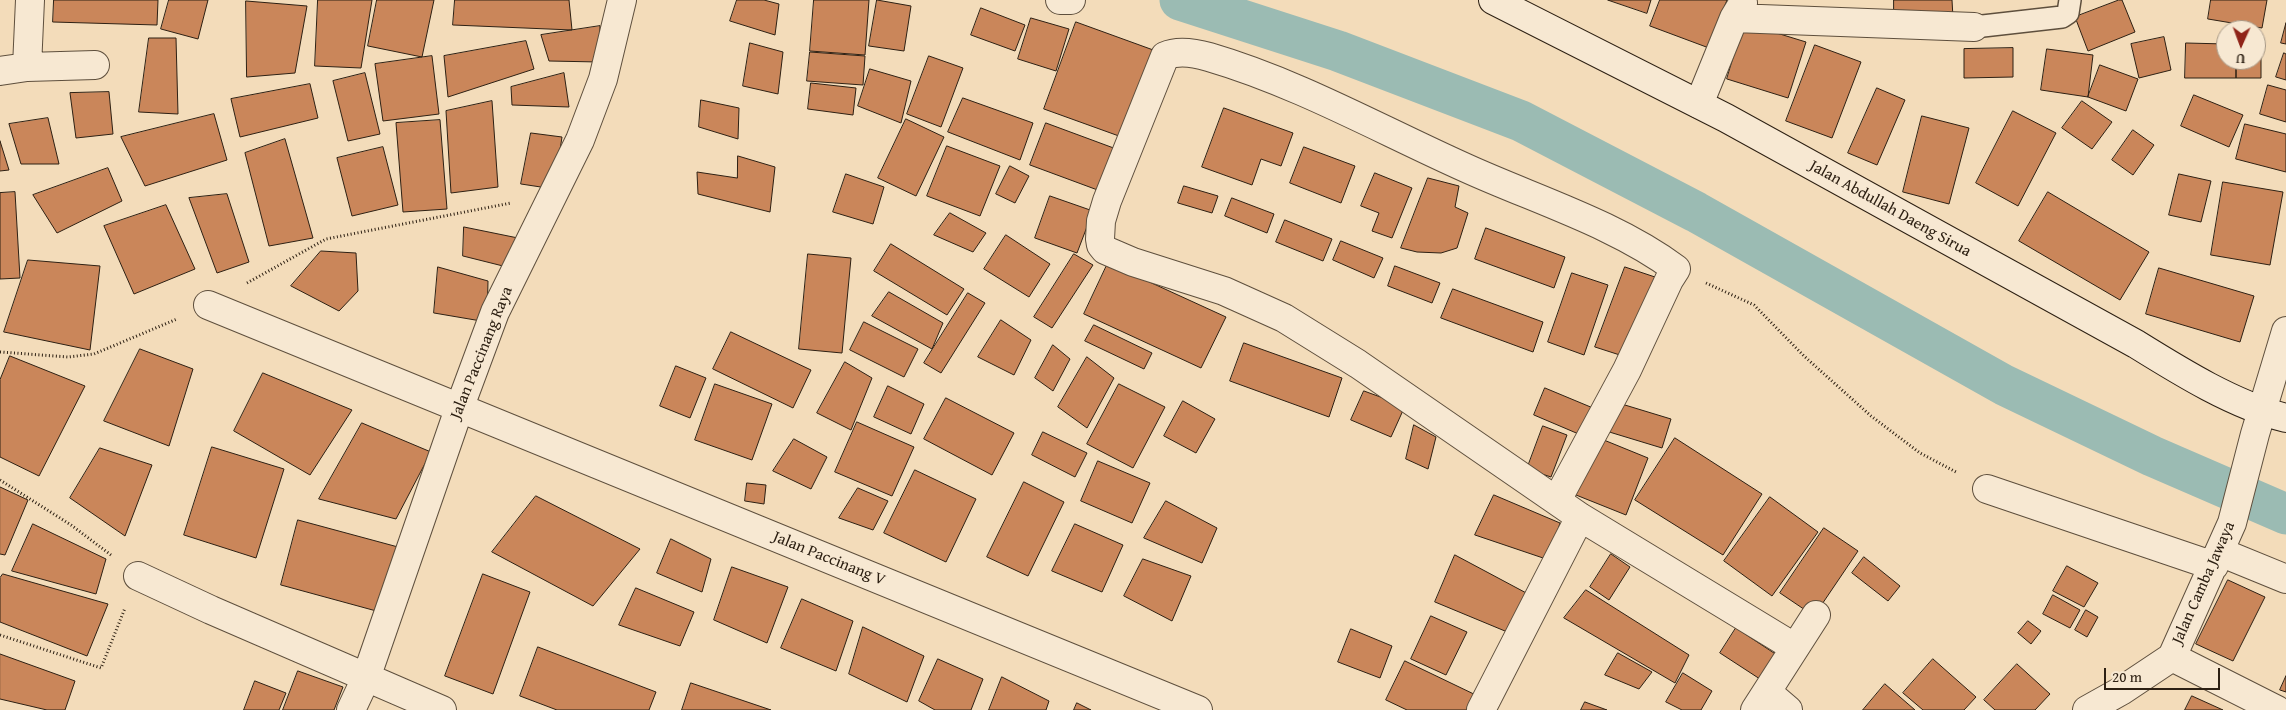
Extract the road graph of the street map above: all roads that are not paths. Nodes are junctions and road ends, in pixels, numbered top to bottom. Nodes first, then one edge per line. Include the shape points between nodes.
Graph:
1 (30, 0) edge
2 (622, 0) edge
3 (1060, 0) edge
4 (1071, 0) edge
5 (1493, 0) edge
6 (2070, 0) edge
7 (1740, 9) edge
8 (1974, 27) joint
9 (95, 65) dead end
10 (27, 67) junction
11 (0, 71) edge
12 (1699, 104) junction
13 (208, 305) road end
14 (2286, 331) edge
15 (459, 409) junction
16 (2268, 421) edge
17 (1987, 489) road end
18 (1557, 500) junction
19 (1580, 517) junction
20 (2217, 559) junction
21 (138, 576) road end
22 (2286, 579) edge
23 (1816, 615) dead end
24 (1794, 647) junction
25 (2172, 657) junction
26 (366, 678) junction
27 (1761, 701) edge
28 (351, 710) edge
29 (442, 710) edge
30 (1198, 710) edge
31 (1481, 710) edge
32 (1788, 710) edge
33 (2087, 710) edge
34 (2277, 710) edge

1 - 10 street
2 - 15 street, Jalan Paccinang Raya via 603,79 580,140 495,312
3 - 4 street
5 - 12 street, Jalan Abdullah Daeng Sirua
6 - 8 lane via 2068,13 2062,17
7 - 8 street
7 - 12 street
9 - 10 street
10 - 11 street
12 - 16 street, Jalan Abdullah Daeng Sirua via 2136,344
13 - 15 street, Jalan Paccinang V
14 - 16 street, Jalan Camba Jawaya
15 - 26 street, Jalan Paccinang Raya
15 - 30 street, Jalan Paccinang V
16 - 20 street, Jalan Camba Jawaya
17 - 20 street
18 - 18 street via 1358,364 1284,318 1224,291 1132,262 1105,250 1100,238 1107,201 1165,56 1174,52 1208,57 1294,88 1629,239 1676,269 1627,370
18 - 19 street
19 - 24 street
19 - 31 street
20 - 22 street
20 - 25 street, Jalan Camba Jawaya
21 - 26 street
23 - 24 street
24 - 27 street
25 - 33 street, Jalan Camba Jawaya
25 - 34 street
26 - 28 street, Jalan Paccinang Raya
26 - 29 street
27 - 32 street

